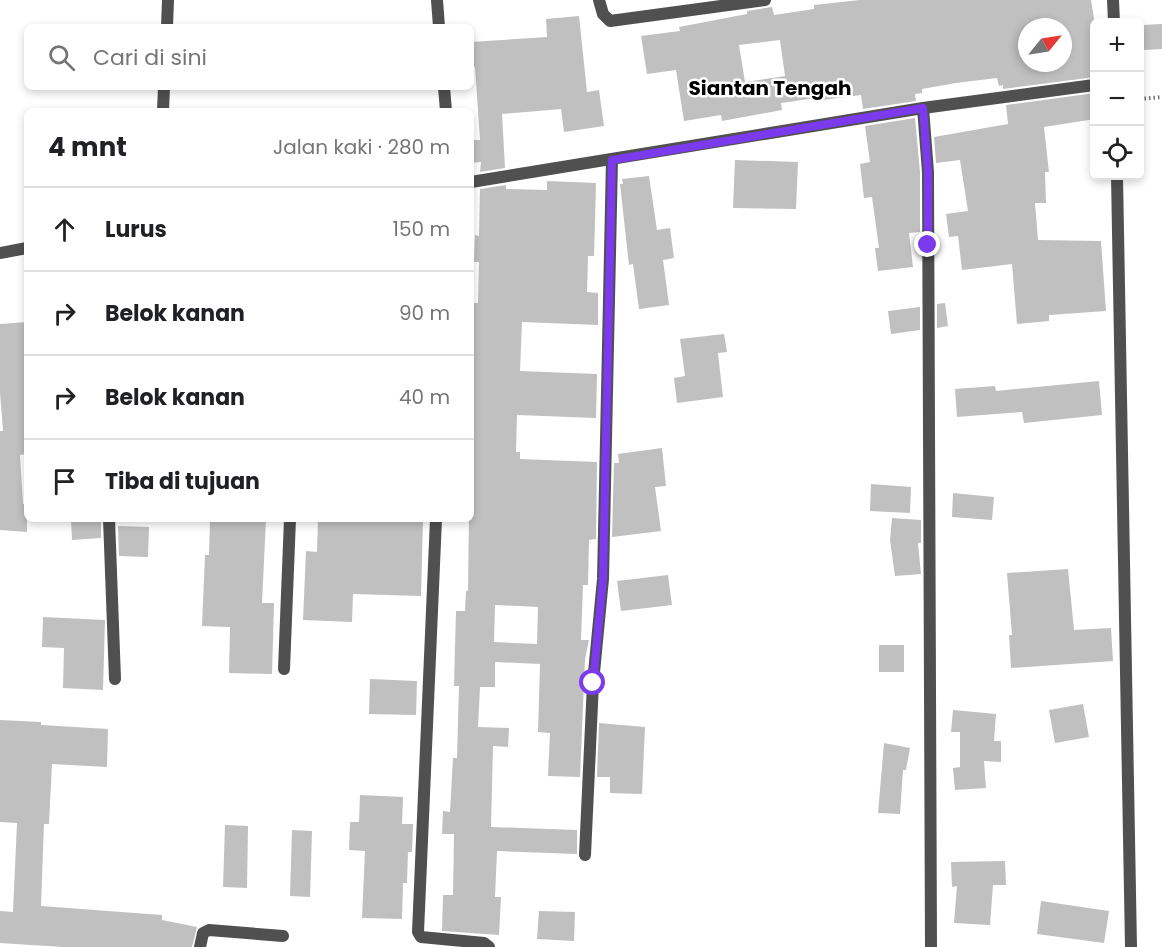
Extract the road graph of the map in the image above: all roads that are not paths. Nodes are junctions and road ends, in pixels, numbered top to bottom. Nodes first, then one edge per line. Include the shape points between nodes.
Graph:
1 (168, 0) edge
2 (437, 0) edge
3 (599, 0) edge
4 (765, 0) edge
5 (1117, 0) edge
6 (1115, 18) edge
7 (166, 24) edge
8 (440, 24) edge
9 (1090, 86) edge
10 (164, 90) edge
11 (444, 90) edge
12 (163, 108) edge
13 (446, 108) edge
14 (923, 108) junction
15 (612, 160) junction
16 (1117, 180) edge
17 (474, 182) edge
18 (24, 249) edge
19 (0, 253) edge
20 (109, 522) edge
21 (290, 522) edge
22 (436, 522) edge
23 (284, 669) dead end
24 (115, 679) dead end
25 (585, 855) dead end
26 (284, 936) dead end
27 (200, 947) edge
28 (489, 947) edge
29 (931, 947) edge
30 (1131, 947) edge

1 - 7 street
2 - 8 street
3 - 4 street via 610,21
5 - 6 street
9 - 14 street
10 - 12 street
11 - 13 street
14 - 15 street
14 - 29 street via 928,172
15 - 17 street
15 - 25 street via 603,579 593,683
16 - 30 street
18 - 19 street
20 - 24 street
21 - 23 street
22 - 28 street via 418,932 422,937 484,943
26 - 27 street via 209,930 203,933

